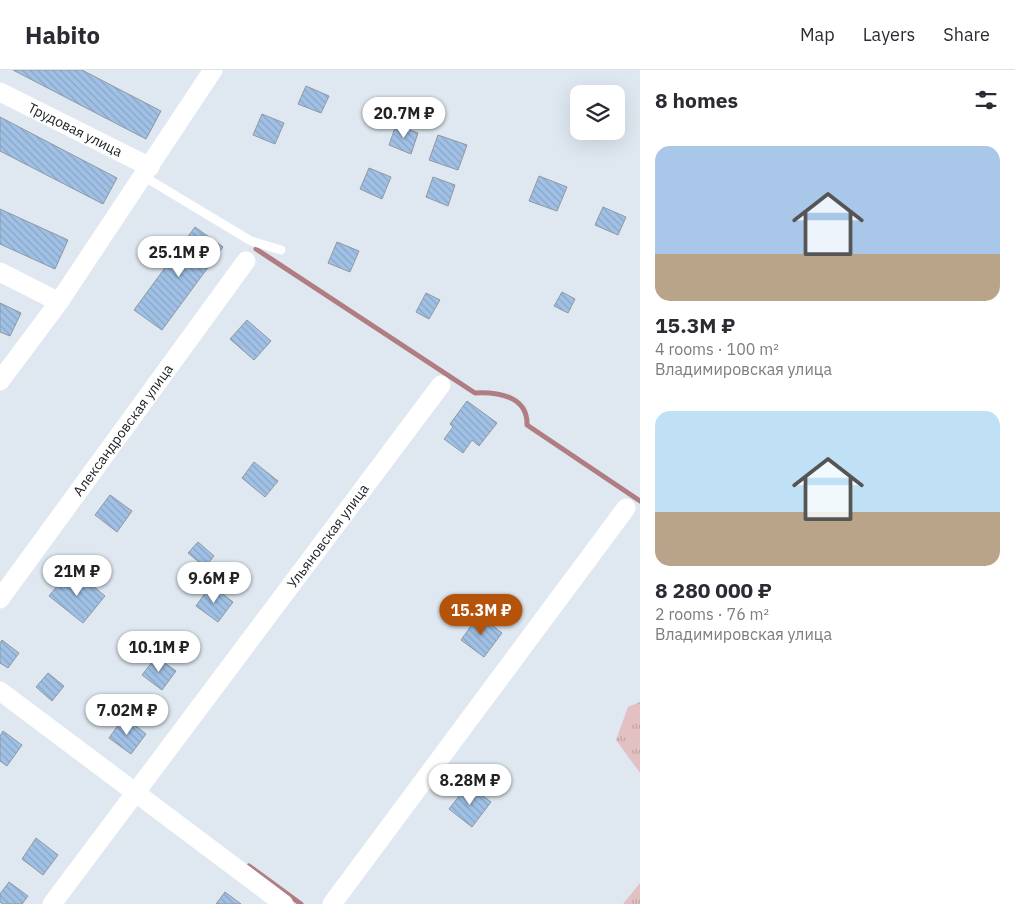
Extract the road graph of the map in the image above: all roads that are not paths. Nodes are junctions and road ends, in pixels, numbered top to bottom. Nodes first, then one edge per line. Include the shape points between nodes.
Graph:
1 (213, 70) edge
2 (0, 92) edge
3 (147, 172) junction
4 (281, 250) dead end
5 (246, 261) dead end
6 (0, 272) edge
7 (59, 302) junction
8 (0, 381) edge
9 (441, 384) dead end
10 (626, 508) dead end
11 (0, 599) edge
12 (0, 691) edge
13 (136, 791) junction
14 (52, 904) edge
15 (284, 904) edge
16 (332, 904) edge

1 - 3 street
2 - 3 street, Трудовая улица
3 - 4 lane via 251,241
3 - 7 street
5 - 11 street, Александровская улица
6 - 7 street
7 - 8 street
9 - 13 street, Ульяновская улица
10 - 16 street
12 - 13 street
13 - 14 street, Ульяновская улица
13 - 15 street

